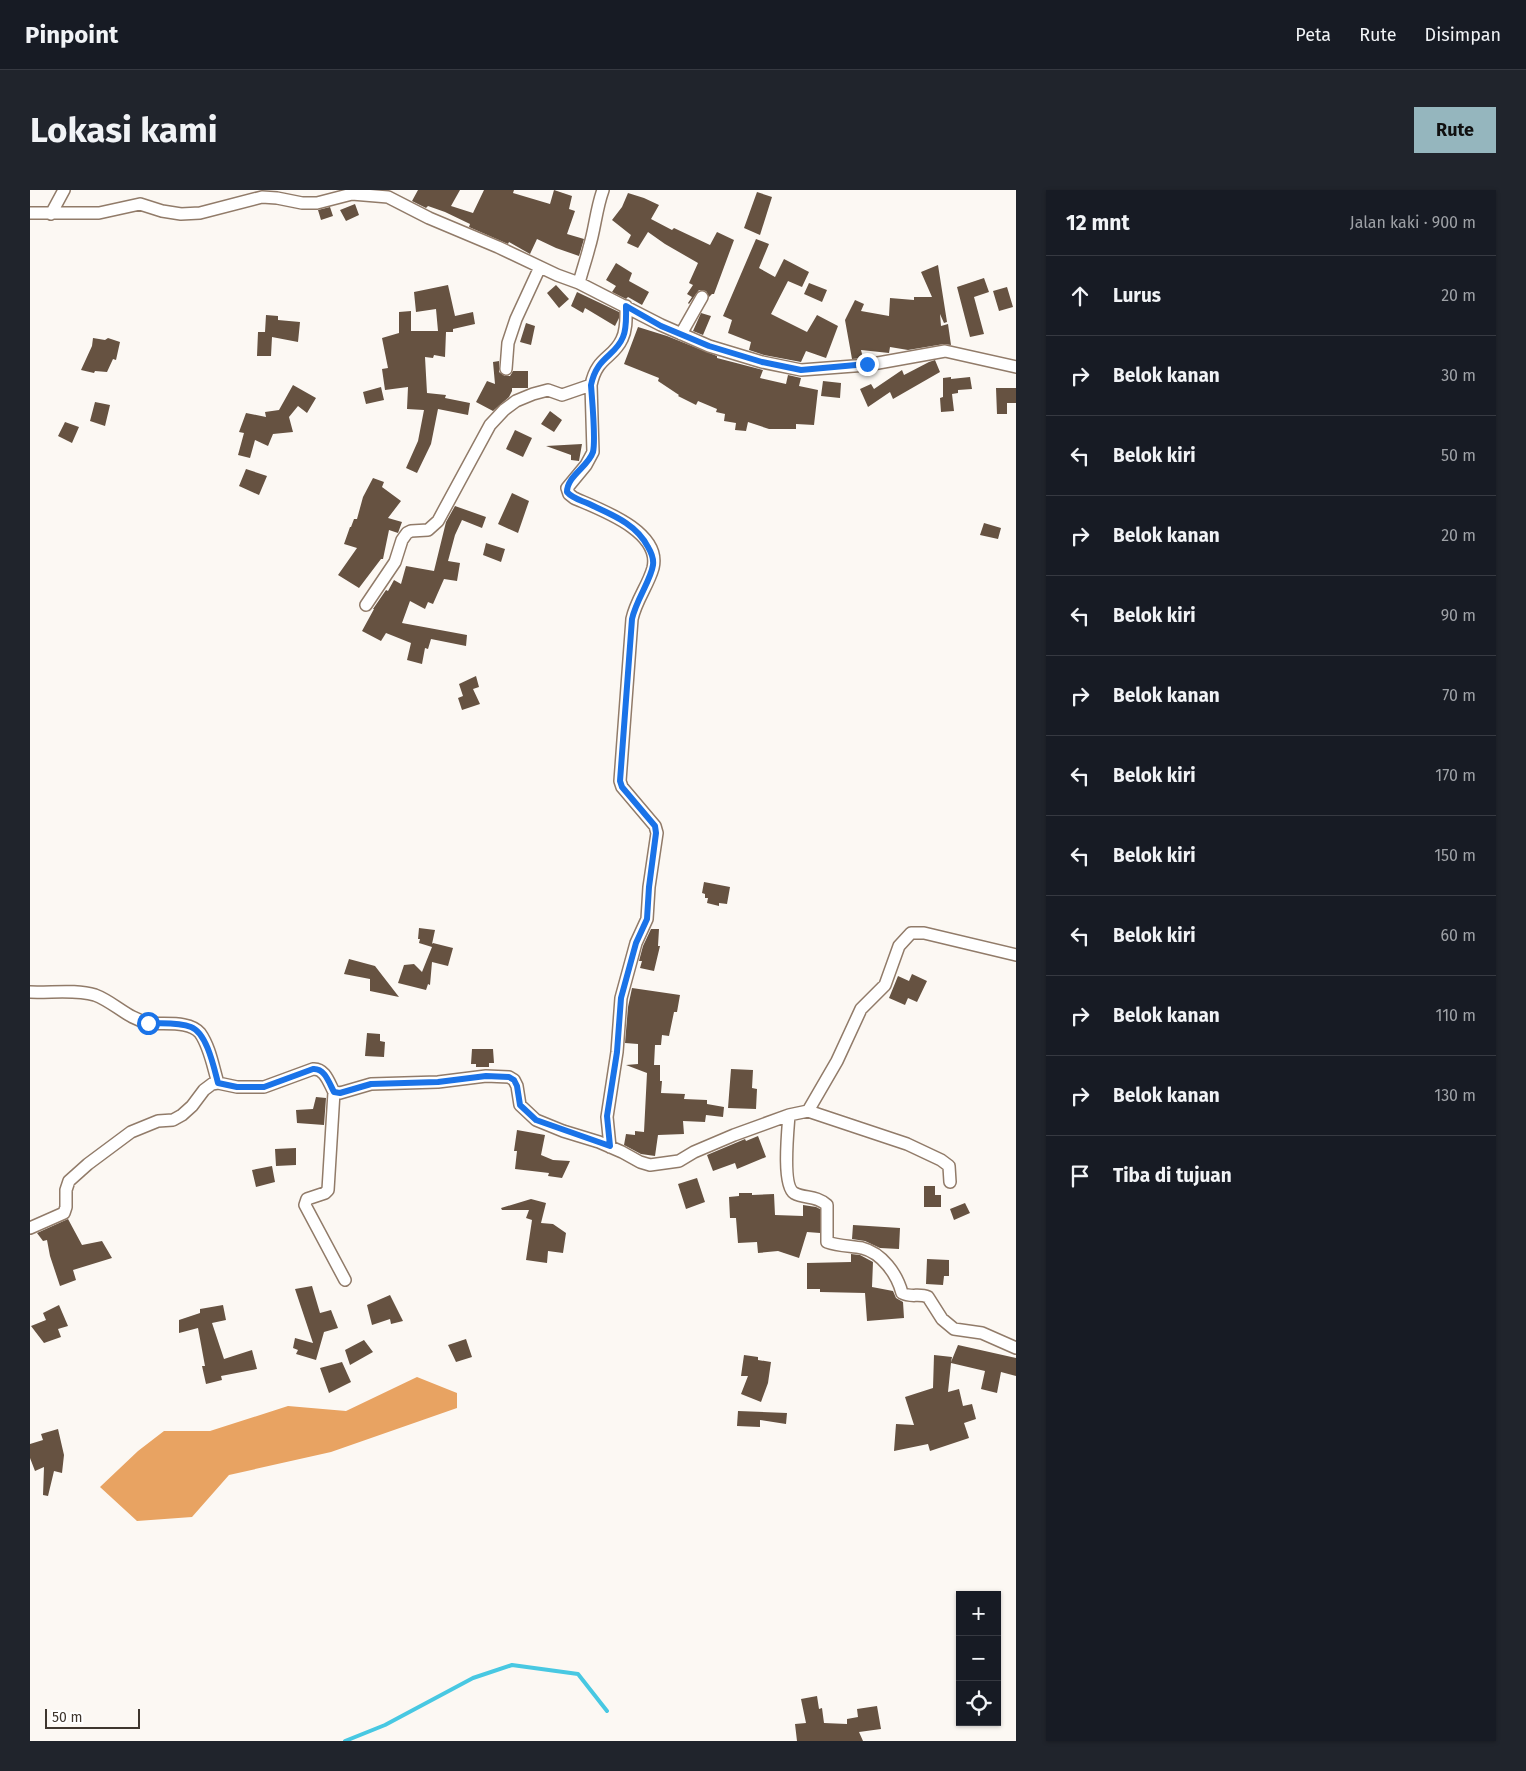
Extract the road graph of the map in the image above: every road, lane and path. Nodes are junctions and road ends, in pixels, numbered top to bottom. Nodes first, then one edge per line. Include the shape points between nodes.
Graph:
1 (64, 190) edge
2 (603, 190) edge
3 (389, 193) edge
4 (30, 213) edge
5 (51, 214) junction
6 (540, 267) junction
7 (579, 283) junction
8 (702, 297) dead end
9 (626, 306) junction
10 (680, 334) junction
11 (1016, 367) edge
12 (506, 369) dead end
13 (591, 385) junction
14 (366, 605) dead end
15 (1016, 954) edge
16 (30, 992) edge
17 (218, 1083) junction
18 (334, 1092) junction
19 (808, 1112) junction
20 (789, 1115) junction
21 (610, 1146) junction
22 (950, 1182) dead end
23 (30, 1228) edge
24 (345, 1280) dead end
25 (1016, 1348) edge

1 - 5 street
2 - 7 street
3 - 5 street via 352,194 317,203 262,197 200,213 181,214 140,204 99,213
3 - 6 street via 428,218
4 - 5 street
6 - 7 street
6 - 12 street via 516,319 508,343
7 - 9 street
8 - 10 street
9 - 10 street
9 - 13 street via 623,338 596,368
10 - 11 street via 744,357 801,370 867,364 945,351
13 - 14 street via 562,395 548,390 533,394 494,419 438,521 428,530 407,533 395,562
13 - 21 street via 593,452 569,484 567,492 632,526 645,540 653,561 632,619 620,781 655,826 656,833 647,919 636,943 621,998 607,1116
15 - 19 street via 924,932 907,936 899,946 885,985 861,1009
16 - 17 street via 95,995 127,1015 148,1023 193,1027 209,1051
17 - 18 street via 264,1087 318,1068
17 - 23 street via 204,1090 182,1115 132,1132 88,1164 69,1181 64,1213
18 - 21 street via 371,1084 509,1077 517,1086 520,1105 536,1120
18 - 24 street via 328,1190 307,1200 306,1204
19 - 20 street
19 - 22 street via 888,1138 941,1160 948,1166
20 - 21 street via 726,1138 679,1162 650,1165
20 - 25 street via 787,1171 791,1189 827,1205 827,1242 865,1249 880,1259 890,1266 902,1292 908,1296 928,1297 942,1319 954,1330 982,1333

